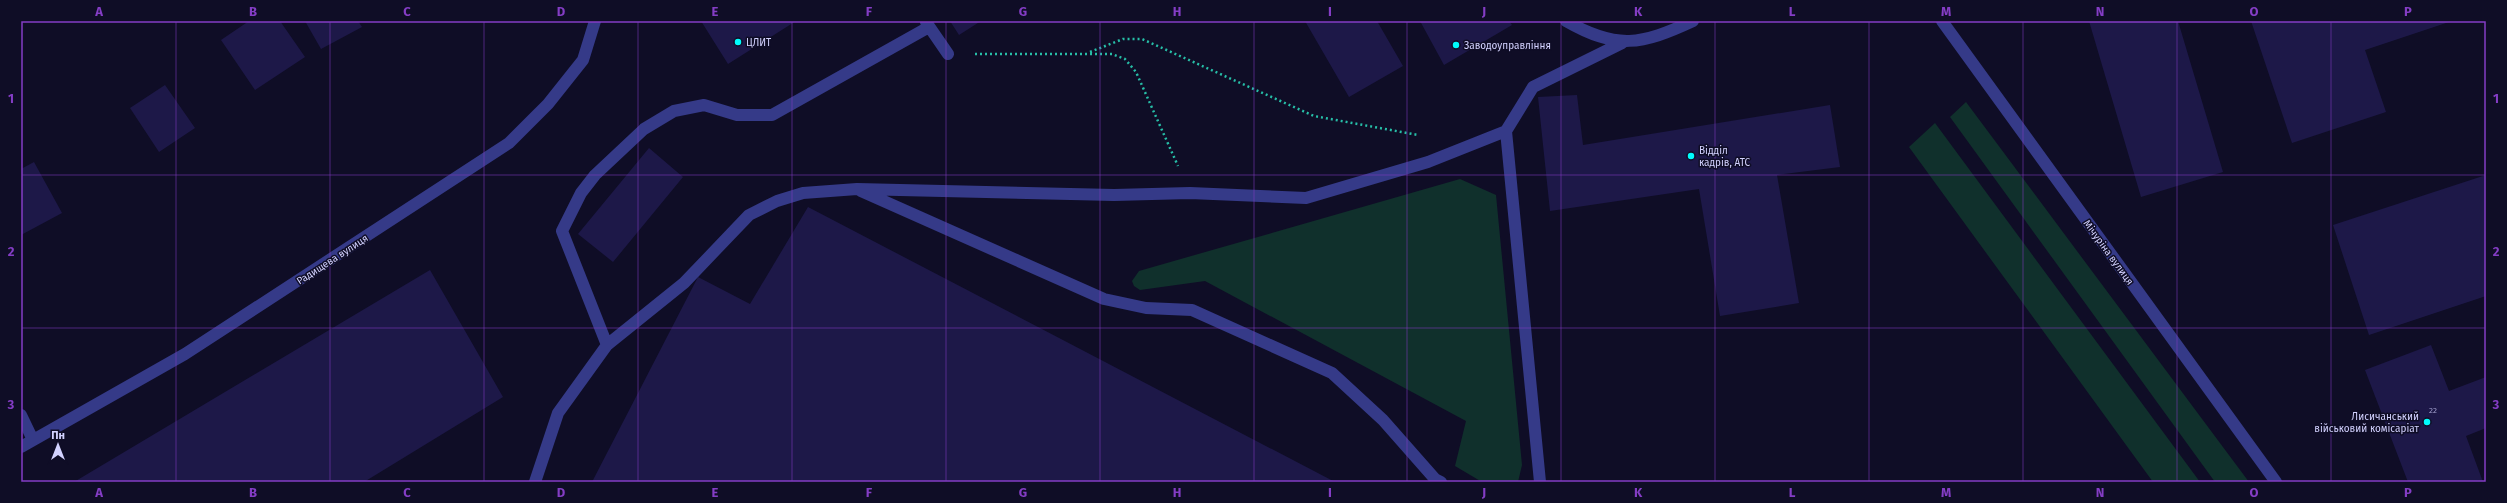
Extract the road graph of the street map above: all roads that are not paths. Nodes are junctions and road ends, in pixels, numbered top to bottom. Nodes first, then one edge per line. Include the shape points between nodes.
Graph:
1 (595, 21) edge
2 (1566, 21) edge
3 (1693, 21) edge
4 (1942, 21) edge
5 (927, 24) edge
6 (1622, 43) junction
7 (948, 54) road end
8 (1506, 131) junction
9 (856, 189) junction
10 (607, 344) junction
11 (21, 415) edge
12 (33, 440) junction
13 (21, 447) edge
14 (535, 482) edge
15 (1441, 482) edge
16 (1540, 482) edge
17 (2276, 482) edge

1 - 12 street, Радищева вулиця via 583,60 548,104 509,143 184,354
2 - 6 street via 1588,33
3 - 6 street via 1658,37
4 - 17 street, Мічуріна вулиця
5 - 7 street
5 - 10 street via 772,115 736,115 704,105 674,111 644,129 595,176 581,193 562,231
6 - 8 street via 1533,87
8 - 9 street via 1428,162 1306,198 1190,193
8 - 16 street
9 - 10 street via 803,193 777,201 749,215 684,283
9 - 15 street via 1104,299 1146,308 1192,310 1332,373 1383,420 1435,479
10 - 14 street via 558,413
11 - 12 street
12 - 13 street, Радищева вулиця

